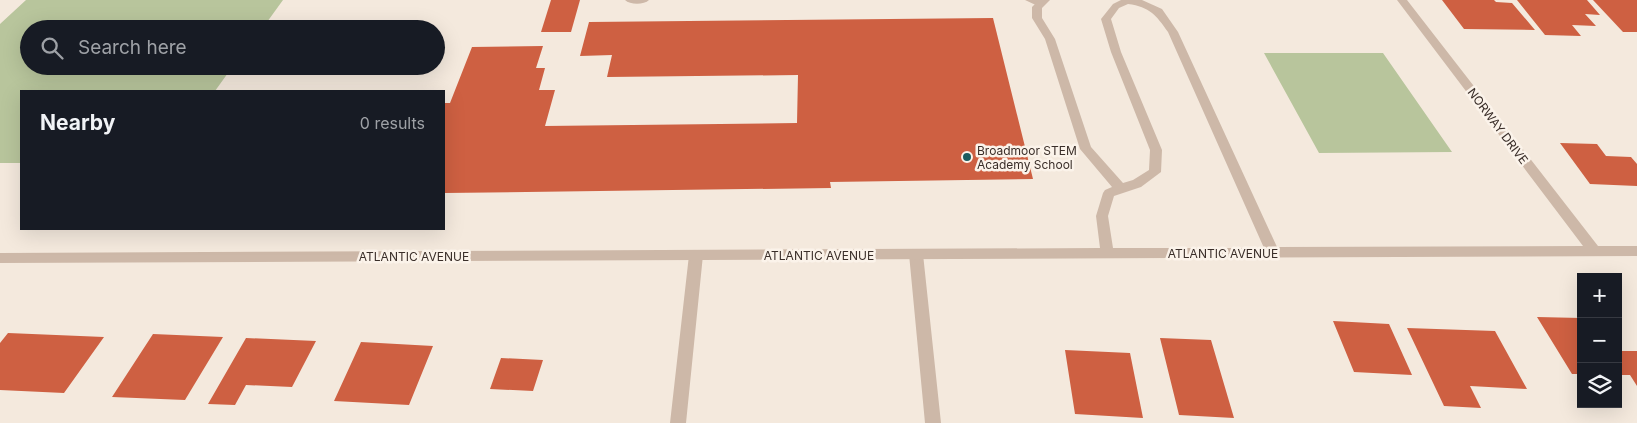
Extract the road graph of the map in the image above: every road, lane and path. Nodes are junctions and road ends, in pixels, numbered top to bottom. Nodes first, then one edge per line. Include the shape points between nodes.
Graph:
1 (630, 0) edge
2 (644, 0) edge
3 (1402, 0) edge
4 (1038, 1) edge
5 (1126, 1) edge
6 (1120, 188) junction
7 (1594, 251) junction
8 (1637, 251) edge
9 (1107, 253) junction
10 (1273, 253) junction
11 (916, 254) junction
12 (696, 255) junction
13 (0, 258) edge
14 (678, 423) edge
15 (933, 423) edge

1 - 2 street
3 - 7 street, NORWAY DRIVE
4 - 6 street via 1037,18 1050,38 1086,149
5 - 6 street via 1116,6 1106,19 1156,150 1155,172 1137,184
5 - 10 street via 1142,3 1158,11 1173,32
6 - 9 street via 1109,193 1102,216
7 - 8 street, ATLANTIC AVENUE
7 - 10 street, ATLANTIC AVENUE
9 - 10 street, ATLANTIC AVENUE
9 - 11 street, ATLANTIC AVENUE
11 - 12 street, ATLANTIC AVENUE
11 - 15 street
12 - 13 street, ATLANTIC AVENUE
12 - 14 street

